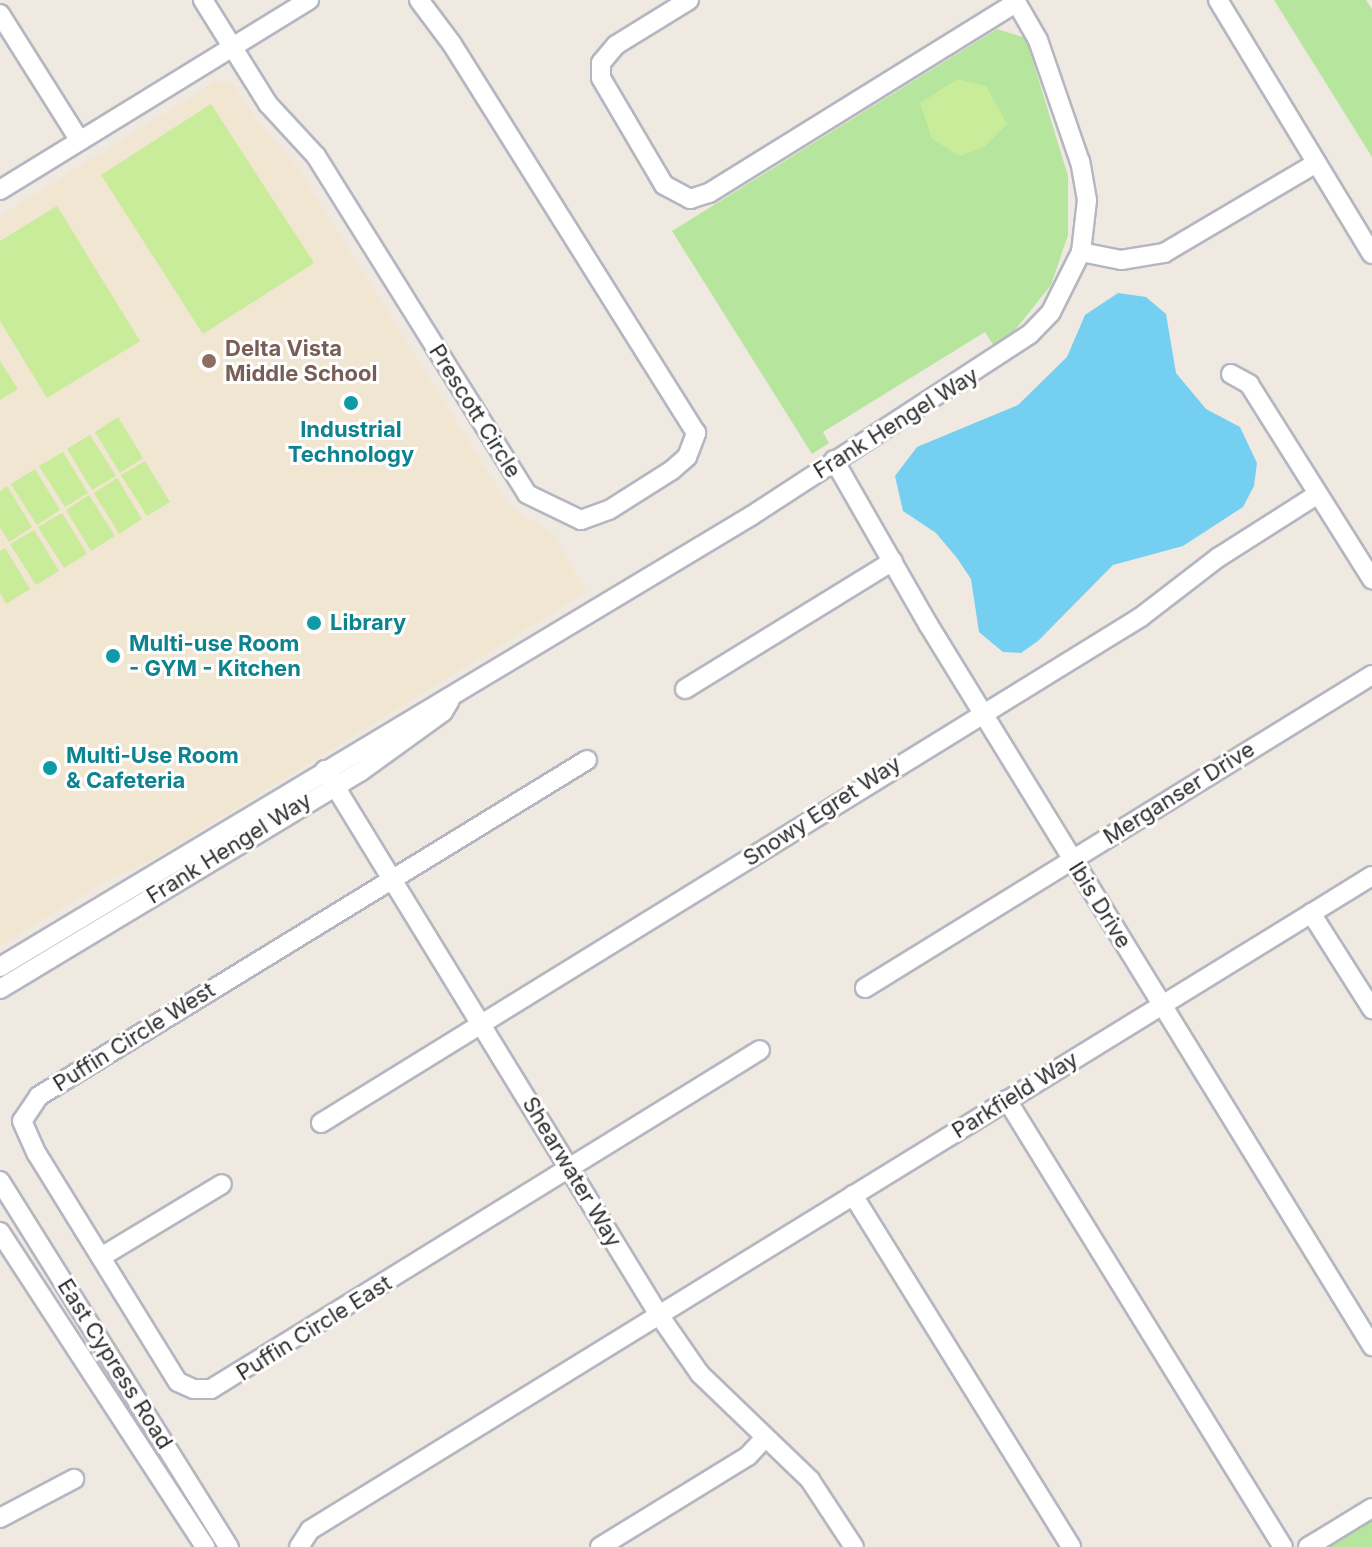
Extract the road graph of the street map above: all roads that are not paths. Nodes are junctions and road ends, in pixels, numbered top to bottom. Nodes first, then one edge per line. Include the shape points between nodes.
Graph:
1 (203, 0) edge
2 (309, 0) edge
3 (419, 0) edge
4 (689, 0) edge
5 (1218, 0) edge
6 (1016, 2) edge
7 (0, 14) edge
8 (233, 47) junction
9 (80, 141) junction
10 (1316, 163) junction
11 (0, 190) edge
12 (1081, 252) junction
13 (1372, 254) edge
14 (1231, 374) dead end
15 (834, 460) junction
16 (1318, 494) junction
17 (893, 561) junction
18 (1372, 579) edge
19 (1372, 675) edge
20 (685, 689) dead end
21 (981, 711) junction
22 (587, 760) dead end
23 (329, 777) junction
24 (1072, 859) junction
25 (1372, 876) edge
26 (390, 880) junction
27 (1311, 913) junction
28 (0, 967) edge
29 (865, 988) dead end
30 (0, 989) edge
31 (1162, 1005) junction
32 (1372, 1009) edge
33 (482, 1025) junction
34 (760, 1050) dead end
35 (1007, 1100) junction
36 (321, 1123) dead end
37 (570, 1169) junction
38 (0, 1181) edge
39 (222, 1184) dead end
40 (853, 1195) junction
41 (0, 1232) edge
42 (101, 1257) junction
43 (659, 1315) junction
44 (1372, 1346) edge
45 (764, 1439) junction
46 (74, 1479) dead end
47 (1372, 1508) edge
48 (0, 1518) edge
49 (205, 1547) edge
50 (229, 1547) edge
51 (299, 1547) edge
52 (600, 1547) edge
53 (854, 1547) edge
54 (1071, 1547) edge
55 (1283, 1547) edge
56 (1308, 1547) edge

1 - 8 street
2 - 8 street
3 - 8 street, Prescott Circle via 452,44 696,433 687,457 672,470 609,510 581,520 527,494 316,156 268,104
4 - 6 street via 616,45 601,63 607,92 664,185 690,199 709,193
5 - 10 street
6 - 12 street, Frank Hengel Way via 1038,40 1080,162 1087,200
7 - 9 street
8 - 9 street
9 - 11 street
10 - 12 street via 1164,253 1121,260
10 - 13 street
12 - 15 street, Frank Hengel Way via 1051,312 1030,334
14 - 16 street via 1249,384
15 - 17 street, Ibis Drive
15 - 23 street, Frank Hengel Way via 450,700 437,701
16 - 18 street
16 - 21 street, Snowy Egret Way via 1219,557 1141,617
17 - 20 street
17 - 21 street, Ibis Drive
19 - 24 street, Merganser Drive
21 - 24 street, Ibis Drive
21 - 33 street, Snowy Egret Way
22 - 26 street
23 - 26 street, Shearwater Way
23 - 28 street, Frank Hengel Way
23 - 30 street, Frank Hengel Way
24 - 29 street, Merganser Drive
24 - 31 street, Ibis Drive
25 - 27 street, Parkfield Way
26 - 33 street, Shearwater Way
26 - 42 street, Puffin Circle West via 39,1096 25,1111 26,1134
27 - 31 street, Parkfield Way
27 - 32 street
31 - 35 street, Parkfield Way
31 - 44 street, Ibis Drive
33 - 36 street, Snowy Egret Way
33 - 37 street, Shearwater Way
34 - 37 street, Puffin Circle East
35 - 40 street, Parkfield Way
35 - 55 street
37 - 42 street, Puffin Circle East via 211,1389 178,1382
37 - 43 street, Shearwater Way
38 - 50 street, East Cypress Road
39 - 42 street
40 - 43 street, Parkfield Way
40 - 54 street
41 - 49 street, East Cypress Road
43 - 45 street, Shearwater Way via 700,1374
43 - 51 street, Parkfield Way via 310,1530
45 - 52 street via 748,1456
45 - 53 street, Shearwater Way via 810,1480
46 - 48 street
47 - 56 street

